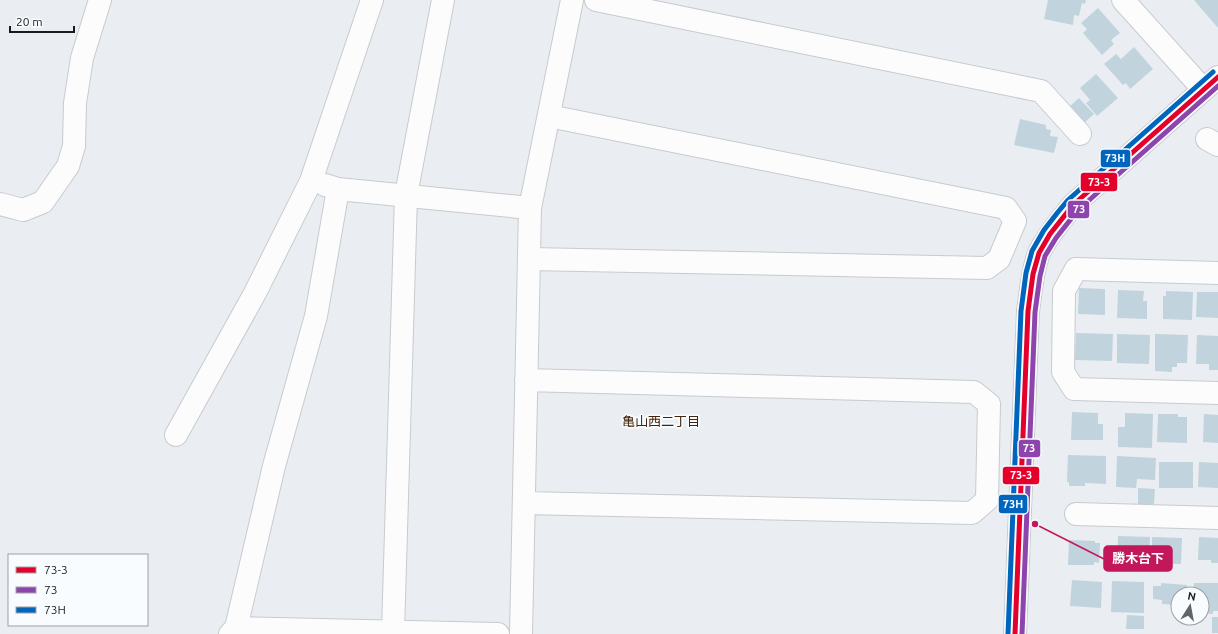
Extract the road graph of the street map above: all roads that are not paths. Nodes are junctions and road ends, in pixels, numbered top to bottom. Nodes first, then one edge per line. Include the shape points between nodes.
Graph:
1 (100, 0) edge
2 (372, 0) edge
3 (443, 0) edge
4 (572, 0) edge
5 (596, 0) edge
6 (1123, 0) edge
7 (1210, 83) edge
8 (549, 116) junction
9 (1080, 134) dead end
10 (310, 180) junction
11 (338, 188) junction
12 (406, 195) junction
13 (0, 204) edge
14 (530, 208) junction
15 (529, 259) junction
16 (1218, 273) edge
17 (526, 380) junction
18 (1218, 393) edge
19 (176, 435) dead end
20 (524, 503) junction
21 (1076, 514) dead end
22 (1218, 518) edge
23 (233, 631) edge
24 (393, 632) junction
25 (498, 634) edge
26 (521, 634) edge
27 (1015, 634) edge

1 - 13 street via 82,58 75,103 74,146 68,166 43,202 23,210
2 - 10 street
3 - 12 street
4 - 8 street
5 - 9 street via 1041,91
6 - 7 street
7 - 27 street via 1073,205 1053,230 1040,253 1032,280 1028,311
8 - 14 street
8 - 15 street via 1006,208 1015,221 999,259 987,268
10 - 11 street
10 - 19 street via 255,292
11 - 12 street
11 - 23 street via 316,316 274,466
12 - 14 street
12 - 24 street
14 - 15 street
15 - 17 street
16 - 18 street via 1076,269 1064,292 1063,372 1074,389
17 - 20 street
17 - 20 street via 974,392 989,404 987,500 972,513
20 - 26 street
21 - 22 street
23 - 24 street
24 - 25 street

